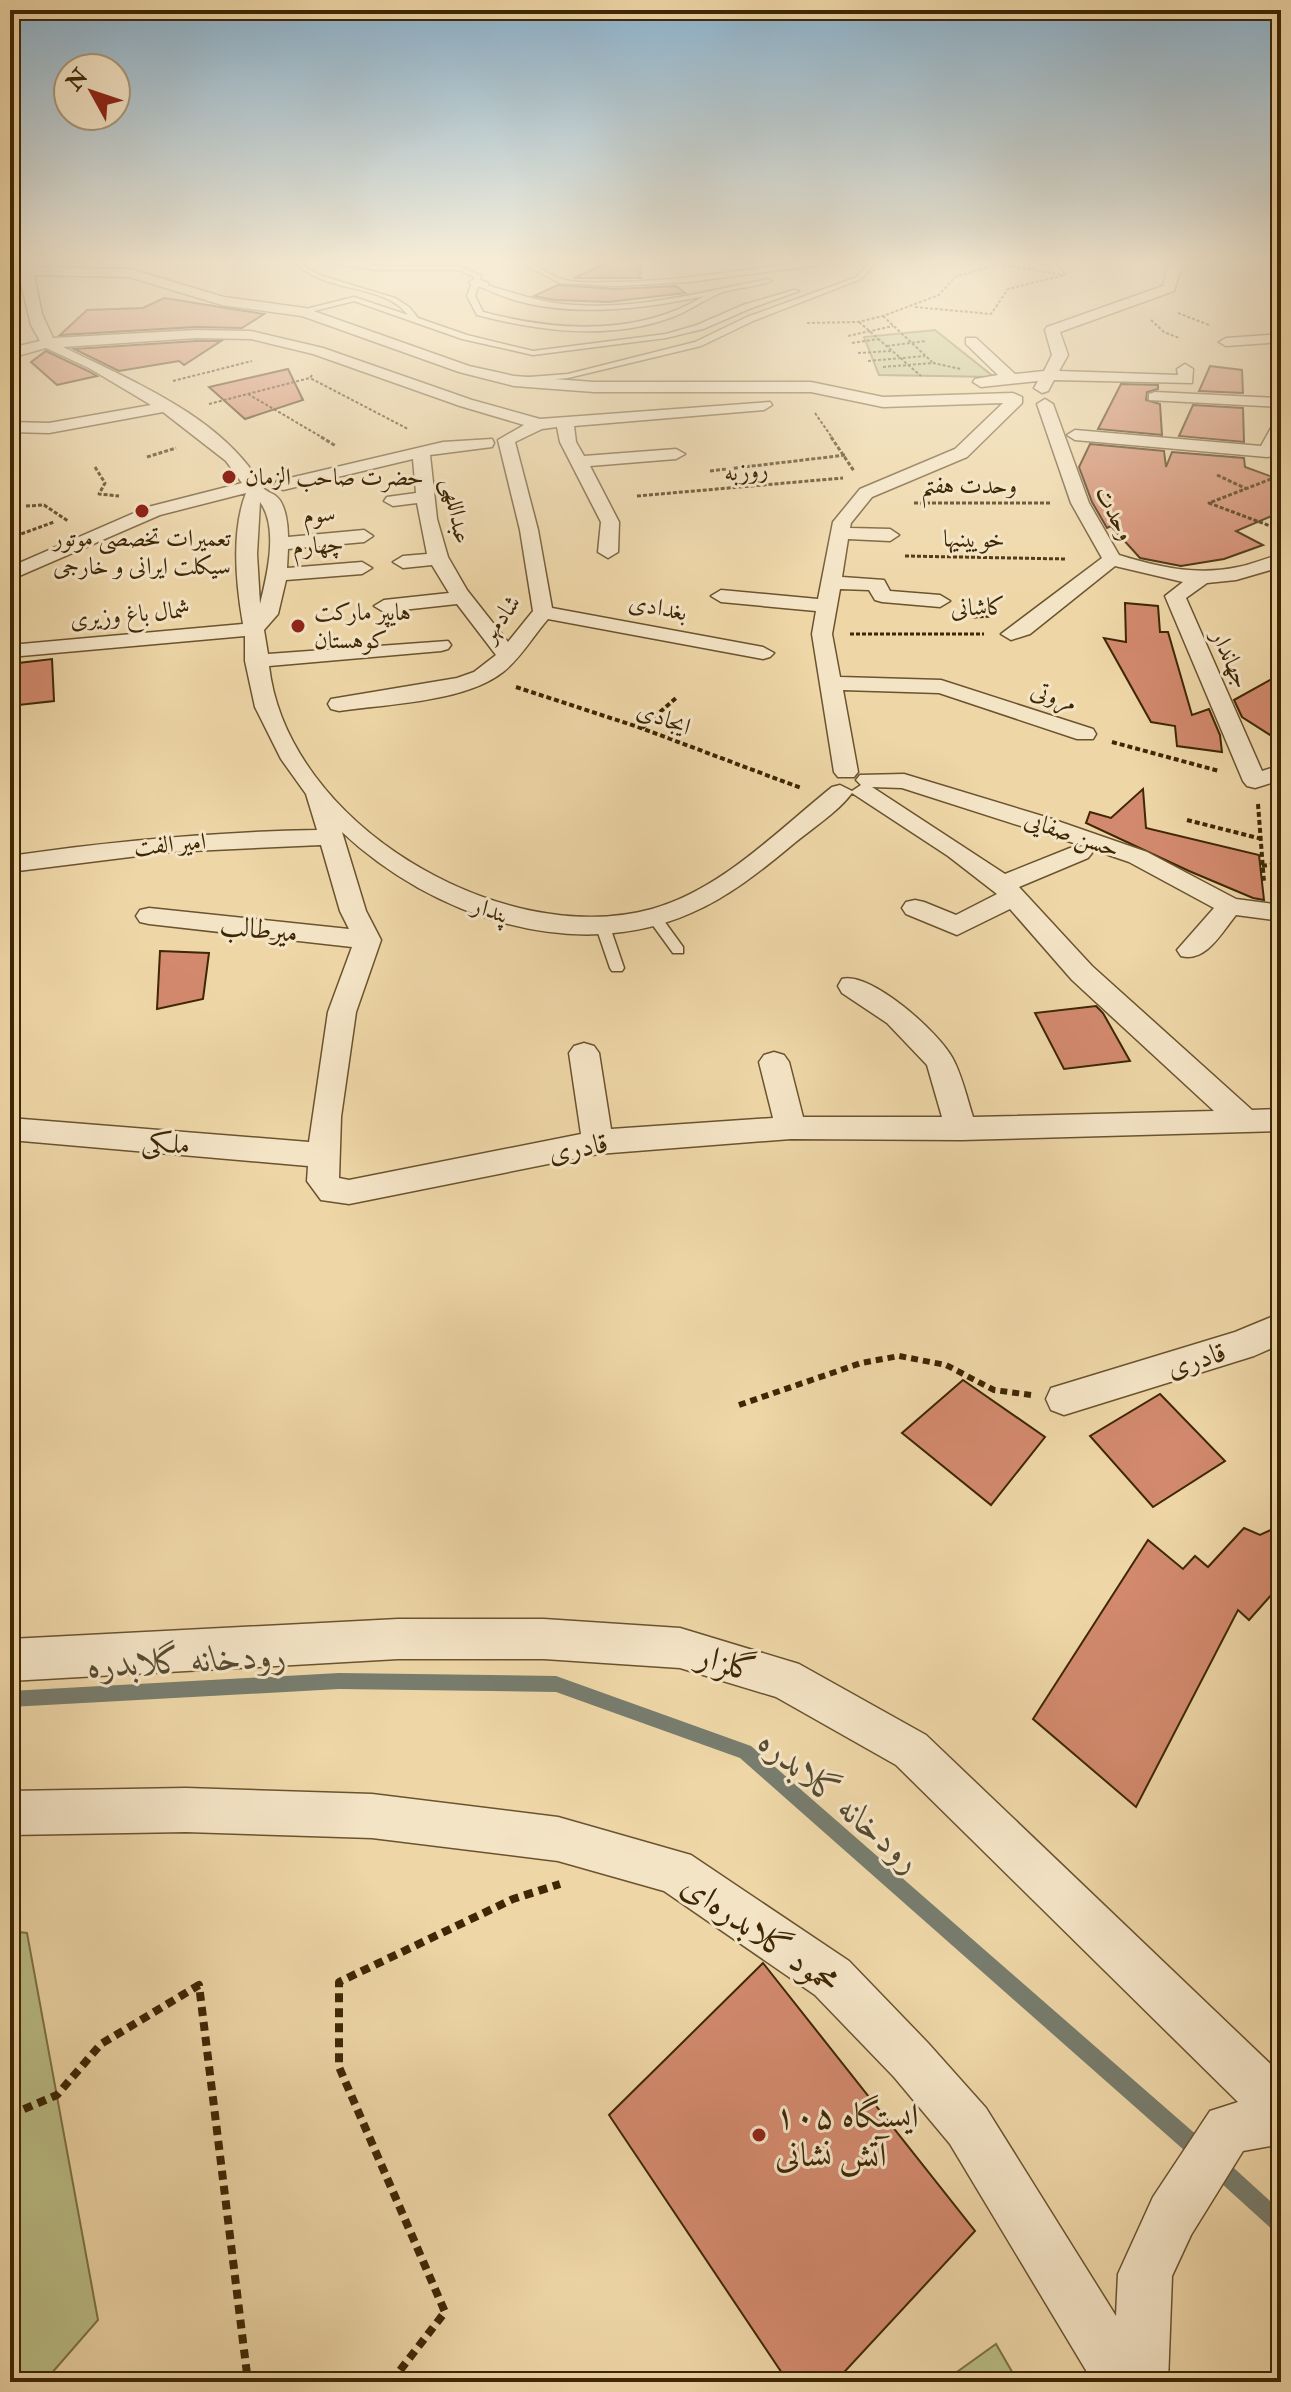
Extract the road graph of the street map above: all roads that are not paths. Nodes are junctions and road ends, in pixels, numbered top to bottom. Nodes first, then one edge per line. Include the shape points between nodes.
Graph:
1 (1185, 369) dead end
2 (99, 370) edge
3 (371, 370) edge
4 (467, 370) edge
5 (594, 370) edge
6 (994, 370) edge
7 (1054, 370) edge
8 (514, 381) junction
9 (928, 382) road end
10 (1045, 389) junction
11 (1013, 393) junction
12 (1144, 397) dead end
13 (883, 402) junction
14 (1276, 403) dead end
15 (169, 410) junction
16 (565, 423) junction
17 (539, 424) junction
18 (10, 427) edge
19 (1281, 433) edge
20 (1075, 435) dead end
21 (496, 442) junction
22 (421, 452) junction
23 (676, 454) dead end
24 (360, 466) junction
25 (583, 468) junction
26 (625, 468) dead end
27 (283, 485) dead end
28 (363, 486) dead end
29 (255, 488) junction
30 (425, 497) junction
31 (393, 501) dead end
32 (363, 528) dead end
33 (840, 533) junction
34 (279, 535) junction
35 (890, 535) dead end
36 (608, 552) dead end
37 (439, 559) junction
38 (1112, 559) junction
39 (1281, 560) edge
40 (403, 562) dead end
41 (362, 568) dead end
42 (10, 574) edge
43 (277, 575) junction
44 (1200, 579) junction
45 (831, 583) junction
46 (721, 596) dead end
47 (465, 597) junction
48 (940, 601) dead end
49 (384, 606) dead end
50 (827, 606) junction
51 (543, 612) junction
52 (254, 629) junction
53 (644, 631) junction
54 (1011, 634) road end
55 (441, 645) dead end
56 (10, 651) edge
57 (763, 653) dead end
58 (507, 654) junction
59 (627, 655) dead end
60 (256, 661) junction
61 (832, 683) junction
62 (339, 704) dead end
63 (1085, 734) road end
64 (1281, 772) edge
65 (850, 787) junction
66 (318, 792) junction
67 (332, 837) junction
68 (1079, 853) dead end
69 (10, 864) edge
70 (1008, 890) junction
71 (1230, 906) junction
72 (915, 908) dead end
73 (1274, 912) edge
74 (149, 916) dead end
75 (654, 917) junction
76 (602, 924) junction
77 (368, 940) junction
78 (678, 950) dead end
79 (1191, 950) dead end
80 (617, 968) dead end
81 (852, 986) dead end
82 (584, 1053) dead end
83 (774, 1062) dead end
84 (1281, 1120) edge
85 (1245, 1121) junction
86 (791, 1128) junction
87 (10, 1129) edge
88 (961, 1129) junction
89 (598, 1142) junction
90 (323, 1155) junction
91 (1281, 1328) edge
92 (1064, 1399) road end
93 (10, 1660) edge
94 (10, 1813) edge
95 (1281, 2109) edge
96 (1281, 2119) edge
97 (1125, 2382) edge
98 (1140, 2382) edge

1 - 10 street via 1186,380
2 - 15 street
3 - 17 street
4 - 8 street
5 - 8 lane
6 - 11 street
7 - 10 street
8 - 13 street via 594,387 811,387
9 - 11 street via 993,382
10 - 11 street
10 - 11 street
10 - 38 street, وحدت via 1080,503
11 - 13 street
11 - 33 street via 961,453 866,493 842,522
12 - 14 street
13 - 16 street via 808,402
15 - 18 street via 49,428
15 - 29 street via 210,437
16 - 17 street
16 - 25 street via 568,442
17 - 21 street
19 - 20 street via 1267,452
21 - 22 street
21 - 51 street, شادمهر via 529,530
22 - 24 street
22 - 30 street, عبداللهی
23 - 25 street
24 - 27 street
24 - 28 street
25 - 26 street
25 - 36 street via 610,522
29 - 34 street via 271,501
29 - 42 street via 154,511
29 - 52 street, پندار via 247,553
30 - 31 street
30 - 37 street, عبداللهی
32 - 34 street, سوم
33 - 35 street
33 - 45 street
34 - 43 street
37 - 40 street
37 - 47 street, عبداللهی
38 - 44 street, وحدت
38 - 54 street, کاشانی
39 - 44 street
41 - 43 street, چهارم
43 - 52 street via 268,614
44 - 64 street, جهاندار via 1175,596 1255,781
45 - 48 street via 877,584 882,596
45 - 50 street
46 - 50 street
47 - 49 street
47 - 58 street, عبداللهی
50 - 61 street via 822,634
51 - 53 street, بغدادی
51 - 58 street, شادمهر
52 - 56 street, شمال باغ وزیری
52 - 60 street, پندار
53 - 57 street, بغدادی
53 - 59 street
55 - 60 street
58 - 62 street, شادمهر via 495,669 451,686
60 - 66 street, پندار via 265,704 284,748
61 - 63 street, مروتی via 941,687
61 - 65 street
65 - 70 street via 957,851
65 - 71 street, حسن صفایی via 904,781 1040,823 1195,874
65 - 75 street, پندار via 734,876 702,897
66 - 67 street
66 - 76 street, پندار via 349,828 429,885 524,922
67 - 69 street, امیر الفت via 196,842
67 - 77 street via 353,911
68 - 70 street
70 - 72 street via 957,926
70 - 85 street via 1082,973
71 - 73 street, حسن صفایی
71 - 79 street
74 - 77 street, میرطالب
75 - 76 street, پندار
75 - 78 lane
76 - 80 lane
77 - 90 street, قادری via 342,1012
81 - 88 street via 897,1016 940,1061
82 - 89 street
83 - 86 street
84 - 85 street, قادری
85 - 88 street, قادری
86 - 88 street, قادری
86 - 89 street, قادری
87 - 90 street, ملکی
89 - 90 street, قادری via 349,1192 332,1191 323,1181
91 - 92 street, قادری via 1242,1345
93 - 95 street, گلزار via 398,1639 544,1639 680,1648 784,1679 911,1750
94 - 97 street, محمود گلابدره‌ای via 186,1810 372,1816 558,1839 675,1871 832,1978 911,2060 968,2126
96 - 98 street via 1228,2129 1172,2216 1145,2274

